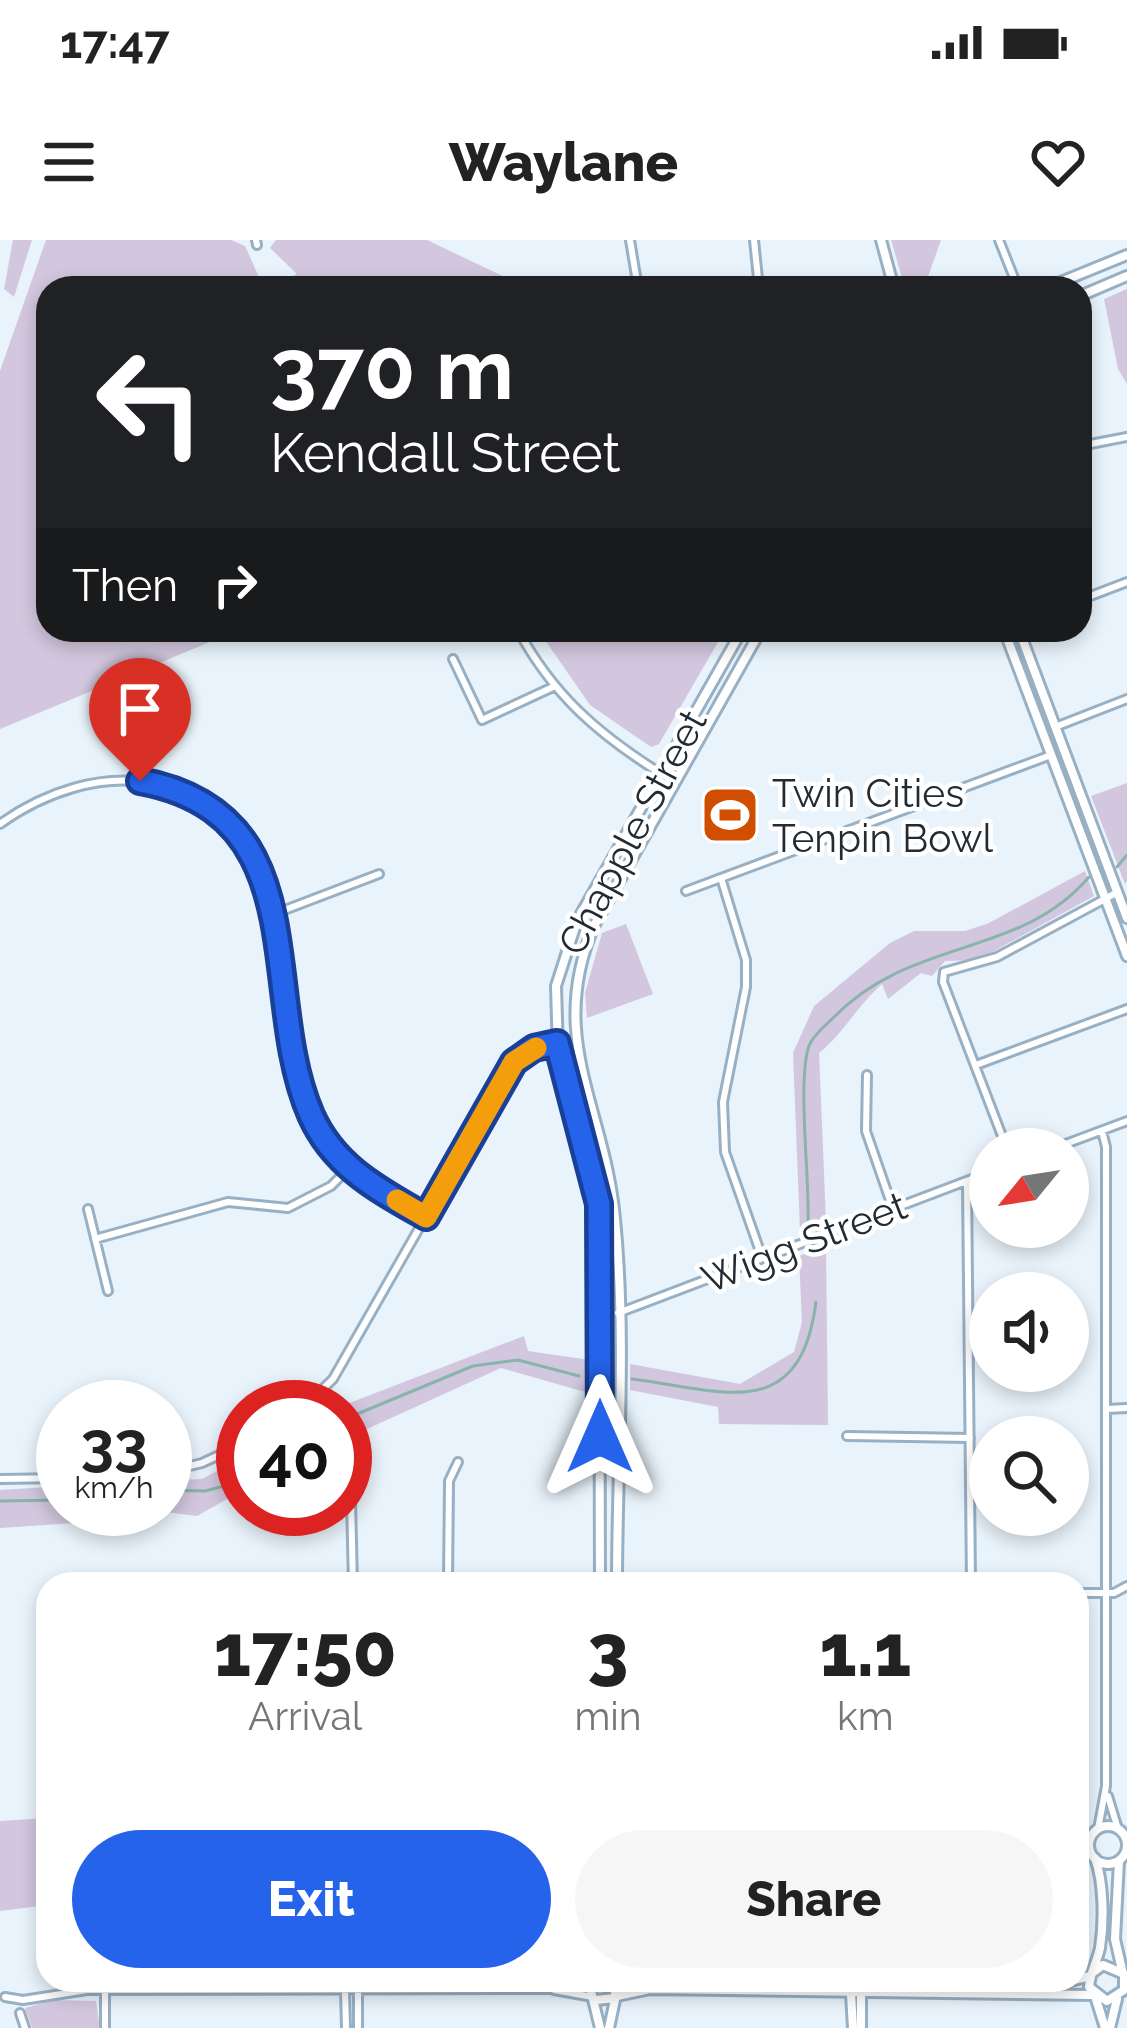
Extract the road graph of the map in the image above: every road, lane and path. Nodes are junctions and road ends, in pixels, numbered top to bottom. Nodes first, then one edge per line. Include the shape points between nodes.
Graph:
1 (630, 240) edge
2 (754, 240) edge
3 (881, 240) edge
4 (999, 240) edge
5 (1127, 255) edge
6 (637, 276) edge
7 (758, 276) edge
8 (891, 276) edge
9 (1013, 276) edge
10 (1075, 276) edge
11 (1127, 276) edge
12 (1092, 291) edge
13 (1127, 437) edge
14 (1092, 443) edge
15 (1127, 582) edge
16 (1092, 595) edge
17 (526, 642) edge
18 (735, 642) edge
19 (753, 642) edge
20 (1009, 642) edge
21 (1023, 642) edge
22 (453, 659) dead end
23 (554, 687) junction
24 (1127, 700) edge
25 (1055, 727) junction
26 (1043, 732) junction
27 (1064, 751) junction
28 (1052, 755) junction
29 (660, 773) junction
30 (676, 781) junction
31 (0, 824) edge
32 (380, 874) dead end
33 (721, 878) junction
34 (686, 891) dead end
35 (1116, 893) junction
36 (1106, 898) junction
37 (274, 914) junction
38 (1127, 917) edge
39 (1114, 922) junction
40 (1127, 956) edge
41 (1127, 1009) edge
42 (574, 1040) junction
43 (557, 1043) junction
44 (976, 1066) junction
45 (867, 1075) dead end
46 (1127, 1121) edge
47 (999, 1128) edge
48 (1102, 1130) junction
49 (1089, 1135) edge
50 (348, 1169) junction
51 (967, 1181) joint
52 (88, 1209) dead end
53 (893, 1209) junction
54 (426, 1217) junction
55 (95, 1239) junction
56 (763, 1258) junction
57 (108, 1292) dead end
58 (618, 1312) junction
59 (599, 1316) junction
60 (330, 1380) edge
61 (1127, 1408) edge
62 (1107, 1409) junction
63 (970, 1416) edge
64 (847, 1436) dead end
65 (969, 1438) edge
66 (458, 1462) dead end
67 (36, 1478) edge
68 (0, 1479) edge
69 (352, 1536) edge
70 (971, 1536) edge
71 (353, 1572) edge
72 (448, 1572) edge
73 (600, 1572) edge
74 (617, 1572) edge
75 (971, 1572) edge
76 (1127, 1586) edge
77 (1089, 1593) edge
78 (1107, 1593) junction
79 (1106, 1786) junction
80 (1097, 1830) junction
81 (1122, 1831) edge
82 (1089, 1832) edge
83 (1089, 1857) edge
84 (1123, 1857) edge
85 (1094, 1858) junction
86 (1124, 1974) edge
87 (1091, 1975) junction
88 (89, 1992) edge
89 (105, 1992) edge
90 (352, 1992) edge
91 (352, 1992) edge
92 (561, 1992) edge
93 (594, 1992) edge
94 (617, 1992) edge
95 (635, 1992) edge
96 (823, 1992) edge
97 (922, 1992) edge
98 (1034, 1992) edge
99 (856, 1995) junction
100 (1095, 1996) junction
101 (1122, 1996) edge
102 (5, 1997) dead end
103 (616, 1997) junction
104 (594, 1998) junction
105 (20, 2013) dead end
106 (26, 2028) edge
107 (105, 2028) edge
108 (346, 2028) edge
109 (358, 2028) edge
110 (605, 2028) edge
111 (857, 2028) edge
112 (1108, 2028) edge

1 - 6 street
2 - 7 street
3 - 8 street
4 - 9 street
5 - 10 street
11 - 12 street
13 - 14 street
15 - 16 street
17 - 23 street
18 - 29 street, Chapple Street
19 - 30 street, Chapple Street
20 - 26 street
21 - 25 street
22 - 23 street via 482,720
23 - 29 street via 598,734
24 - 25 street
25 - 26 street
25 - 27 street
26 - 28 street
27 - 28 street
27 - 35 street
28 - 33 street
28 - 36 street
29 - 30 street
29 - 43 street, Chapple Street via 565,951 554,1000
30 - 42 street, Chapple Street via 582,954 572,996
31 - 37 street via 92,783 172,788 212,809 245,845
32 - 37 street
33 - 34 street
33 - 56 street via 746,960 723,1127 731,1176
35 - 36 street
35 - 38 street
36 - 39 street
36 - 44 street via 997,958 944,972
37 - 50 street via 303,1093
38 - 39 street
39 - 40 street
41 - 44 street
42 - 43 street
42 - 58 street, Chapple Street via 610,1179
43 - 54 street via 514,1062
43 - 59 street, Chapple Street via 598,1195
44 - 47 street
45 - 53 street via 866,1131
46 - 48 street
48 - 49 street
48 - 62 street
50 - 54 street
50 - 55 street via 288,1208 220,1204
51 - 53 street, Wigg Street
51 - 63 street
52 - 55 street
53 - 56 street, Wigg Street
54 - 60 street
55 - 57 street
56 - 58 street, Wigg Street
58 - 59 street
58 - 74 street, Chapple Street
59 - 73 street, Chapple Street
61 - 62 street
62 - 78 street
64 - 65 street
66 - 72 street via 449,1481
67 - 68 street
69 - 71 street
70 - 75 street
76 - 78 street
77 - 78 street
78 - 79 street
79 - 80 street
79 - 81 street
80 - 81 street
80 - 82 street
80 - 85 street via 1089,1842
81 - 84 street
83 - 85 street
84 - 85 street
84 - 86 street via 1114,1939
85 - 87 street via 1100,1942
86 - 87 street via 1105,1964
86 - 101 street
87 - 100 street
88 - 102 street
89 - 107 street
90 - 108 street
91 - 109 street
92 - 104 street
93 - 104 street
94 - 103 street
95 - 103 street
96 - 99 street
97 - 99 street
98 - 100 street
99 - 111 street
100 - 101 street
100 - 112 street
101 - 112 street
103 - 104 street
103 - 110 street
104 - 110 street
105 - 106 street

